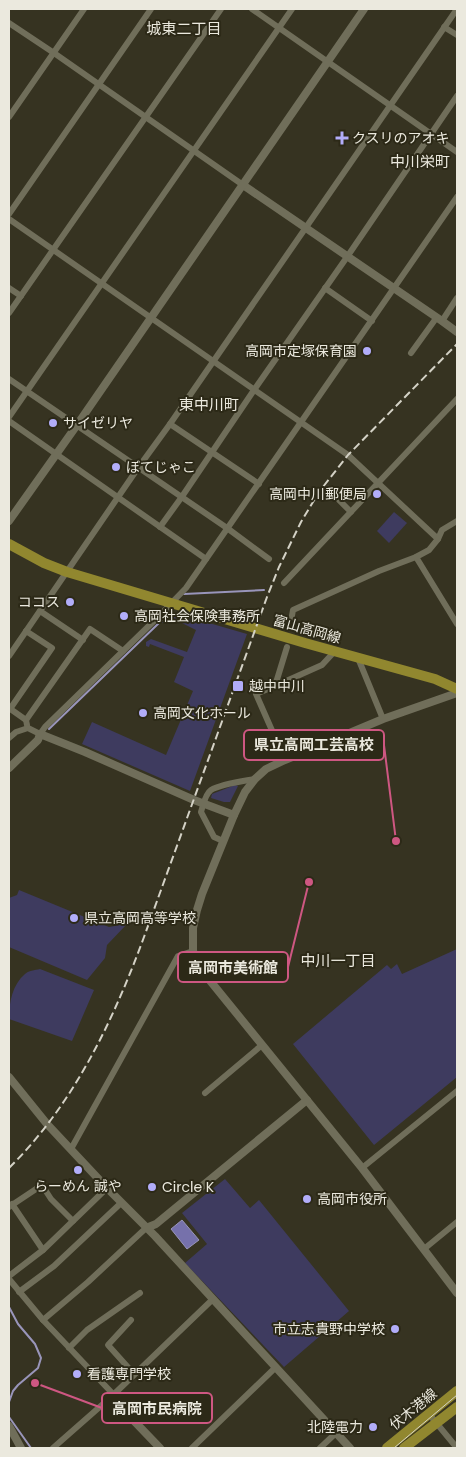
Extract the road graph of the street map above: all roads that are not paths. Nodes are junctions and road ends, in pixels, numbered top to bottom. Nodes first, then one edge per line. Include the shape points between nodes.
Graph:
1 (84, 9) edge
2 (151, 9) edge
3 (221, 9) edge
4 (252, 9) edge
5 (292, 9) edge
6 (364, 9) edge
7 (457, 9) edge
8 (10, 24) edge
9 (279, 27) junction
10 (444, 27) junction
11 (457, 35) edge
12 (54, 53) junction
13 (328, 61) junction
14 (98, 84) junction
15 (457, 96) edge
16 (390, 105) junction
17 (9, 117) edge
18 (146, 117) junction
19 (431, 134) junction
20 (194, 150) junction
21 (457, 152) edge
22 (243, 185) junction
23 (457, 197) edge
24 (9, 214) edge
25 (9, 219) edge
26 (305, 227) junction
27 (53, 250) junction
28 (347, 257) junction
29 (102, 284) junction
30 (9, 288) edge
31 (325, 288) junction
32 (394, 288) junction
33 (21, 296) junction
34 (457, 298) edge
35 (9, 314) edge
36 (150, 319) junction
37 (439, 319) junction
38 (372, 321) junction
39 (457, 332) edge
40 (411, 353) dead end
41 (213, 361) junction
42 (9, 380) edge
43 (254, 390) junction
44 (26, 391) junction
45 (457, 399) edge
46 (9, 417) edge
47 (9, 421) edge
48 (301, 422) junction
49 (170, 424) junction
50 (77, 425) junction
51 (212, 452) junction
52 (56, 455) junction
53 (138, 468) junction
54 (259, 484) junction
55 (378, 484) junction
56 (328, 489) dead end
57 (118, 497) junction
58 (181, 498) junction
59 (351, 512) junction
60 (9, 521) edge
61 (457, 521) edge
62 (160, 527) junction
63 (227, 528) junction
64 (438, 539) junction
65 (9, 544) edge
66 (416, 557) junction
67 (269, 559) dead end
68 (206, 560) junction
69 (67, 572) junction
70 (284, 583) dead end
71 (40, 611) junction
72 (457, 624) edge
73 (290, 627) dead end
74 (26, 631) junction
75 (83, 640) junction
76 (287, 647) dead end
77 (124, 651) junction
78 (335, 651) junction
79 (9, 656) edge
80 (358, 658) junction
81 (275, 686) junction
82 (457, 688) edge
83 (457, 692) edge
84 (10, 709) edge
85 (382, 719) junction
86 (26, 720) junction
87 (28, 728) junction
88 (40, 734) junction
89 (9, 738) edge
90 (285, 760) junction
91 (9, 768) edge
92 (255, 779) junction
93 (204, 803) junction
94 (234, 815) junction
95 (223, 841) junction
96 (193, 951) junction
97 (262, 1045) junction
98 (9, 1077) edge
99 (457, 1091) edge
100 (205, 1093) dead end
101 (307, 1100) junction
102 (72, 1149) junction
103 (362, 1168) junction
104 (107, 1188) junction
105 (121, 1202) junction
106 (10, 1205) edge
107 (73, 1221) junction
108 (457, 1222) edge
109 (146, 1228) junction
110 (424, 1248) junction
111 (43, 1250) junction
112 (9, 1277) edge
113 (19, 1292) junction
114 (140, 1293) dead end
115 (457, 1293) edge
116 (213, 1299) junction
117 (43, 1320) junction
118 (131, 1320) dead end
119 (70, 1348) junction
120 (276, 1367) junction
121 (134, 1374) junction
122 (457, 1391) edge
123 (112, 1396) junction
124 (457, 1407) edge
125 (429, 1414) junction
126 (436, 1423) junction
127 (9, 1426) edge
128 (337, 1432) junction
129 (21, 1448) edge
130 (53, 1448) edge
131 (160, 1448) edge
132 (192, 1448) edge
133 (320, 1448) edge
134 (350, 1448) edge
135 (387, 1448) edge
136 (404, 1448) edge
137 (457, 1448) edge

1 - 12 street
2 - 14 street
3 - 18 street
4 - 9 street
5 - 9 street
6 - 13 street
7 - 10 street
8 - 12 street
9 - 13 street
9 - 20 street
10 - 11 street
10 - 16 street
12 - 14 street
12 - 17 street
13 - 16 street
13 - 22 street
14 - 18 street
14 - 24 street
15 - 19 street
16 - 19 street
16 - 26 street
18 - 20 street
18 - 27 street
19 - 21 street
19 - 28 street
20 - 22 street
20 - 29 street
22 - 26 street
22 - 36 street
23 - 32 street
25 - 27 street
26 - 28 street
26 - 41 street
27 - 29 street
27 - 33 street
28 - 31 street
28 - 32 street
29 - 36 street
29 - 44 street
30 - 33 street
31 - 38 street
31 - 43 street
32 - 37 street
32 - 38 street
33 - 35 street
34 - 37 street
36 - 41 street
36 - 50 street
37 - 39 street
37 - 40 street
38 - 48 street
41 - 43 street
41 - 49 street
42 - 44 street
43 - 48 street
43 - 51 street
44 - 46 street
44 - 50 street
45 - 55 street
47 - 52 street
48 - 54 street
48 - 55 street via 348,455
49 - 51 street
49 - 53 street
50 - 52 street
50 - 53 street
51 - 54 street
51 - 58 street
52 - 57 street
52 - 60 street
53 - 57 street
53 - 58 street
54 - 63 street
55 - 59 street
55 - 64 street
56 - 59 street
57 - 62 street
57 - 69 street
58 - 62 street
58 - 63 street
59 - 70 street
61 - 64 street via 442,530
62 - 68 street
63 - 67 street
63 - 68 street
64 - 66 street via 430,550
65 - 69 main road, 富山高岡線
66 - 72 street
66 - 73 street via 293,610
68 - 77 street via 186,588
69 - 71 street
69 - 78 main road, 富山高岡線
71 - 74 street
71 - 75 street
74 - 79 street
74 - 84 street via 52,648
75 - 77 street via 90,629
75 - 86 street
76 - 81 street
77 - 88 street
78 - 80 main road, 富山高岡線
78 - 81 street via 322,665
80 - 82 main road, 富山高岡線
80 - 85 street
81 - 90 street via 256,694
83 - 85 street
84 - 86 street
85 - 90 street
86 - 87 street
87 - 88 street
87 - 89 street
88 - 91 street via 38,740
88 - 93 street
90 - 92 street via 266,769
92 - 93 street via 210,790
92 - 94 street
93 - 94 street
93 - 95 street via 201,812 214,837
94 - 95 street
95 - 96 street via 192,928
96 - 97 street via 203,972
96 - 102 street via 178,956
97 - 100 street
97 - 101 street
98 - 102 street
99 - 103 street
101 - 103 street
101 - 109 street via 156,1224
102 - 104 street
103 - 110 street
104 - 105 street
104 - 107 street
105 - 109 street
105 - 113 street via 54,1266
106 - 107 street via 42,1184 51,1199
106 - 111 street
107 - 111 street
108 - 110 street
109 - 116 street
109 - 117 street
110 - 115 street
111 - 112 street
112 - 113 street
113 - 117 street
114 - 119 street via 87,1330
116 - 120 street
116 - 121 street
117 - 119 street
118 - 121 street via 108,1345
119 - 123 street
120 - 128 street
120 - 132 street
121 - 123 street
122 - 125 main road, 伏木港線
123 - 130 street
123 - 131 street
124 - 126 main road, 伏木港線
125 - 126 street
125 - 135 main road, 伏木港線
126 - 136 main road, 伏木港線
126 - 137 street
127 - 129 street
128 - 133 street
128 - 134 street

